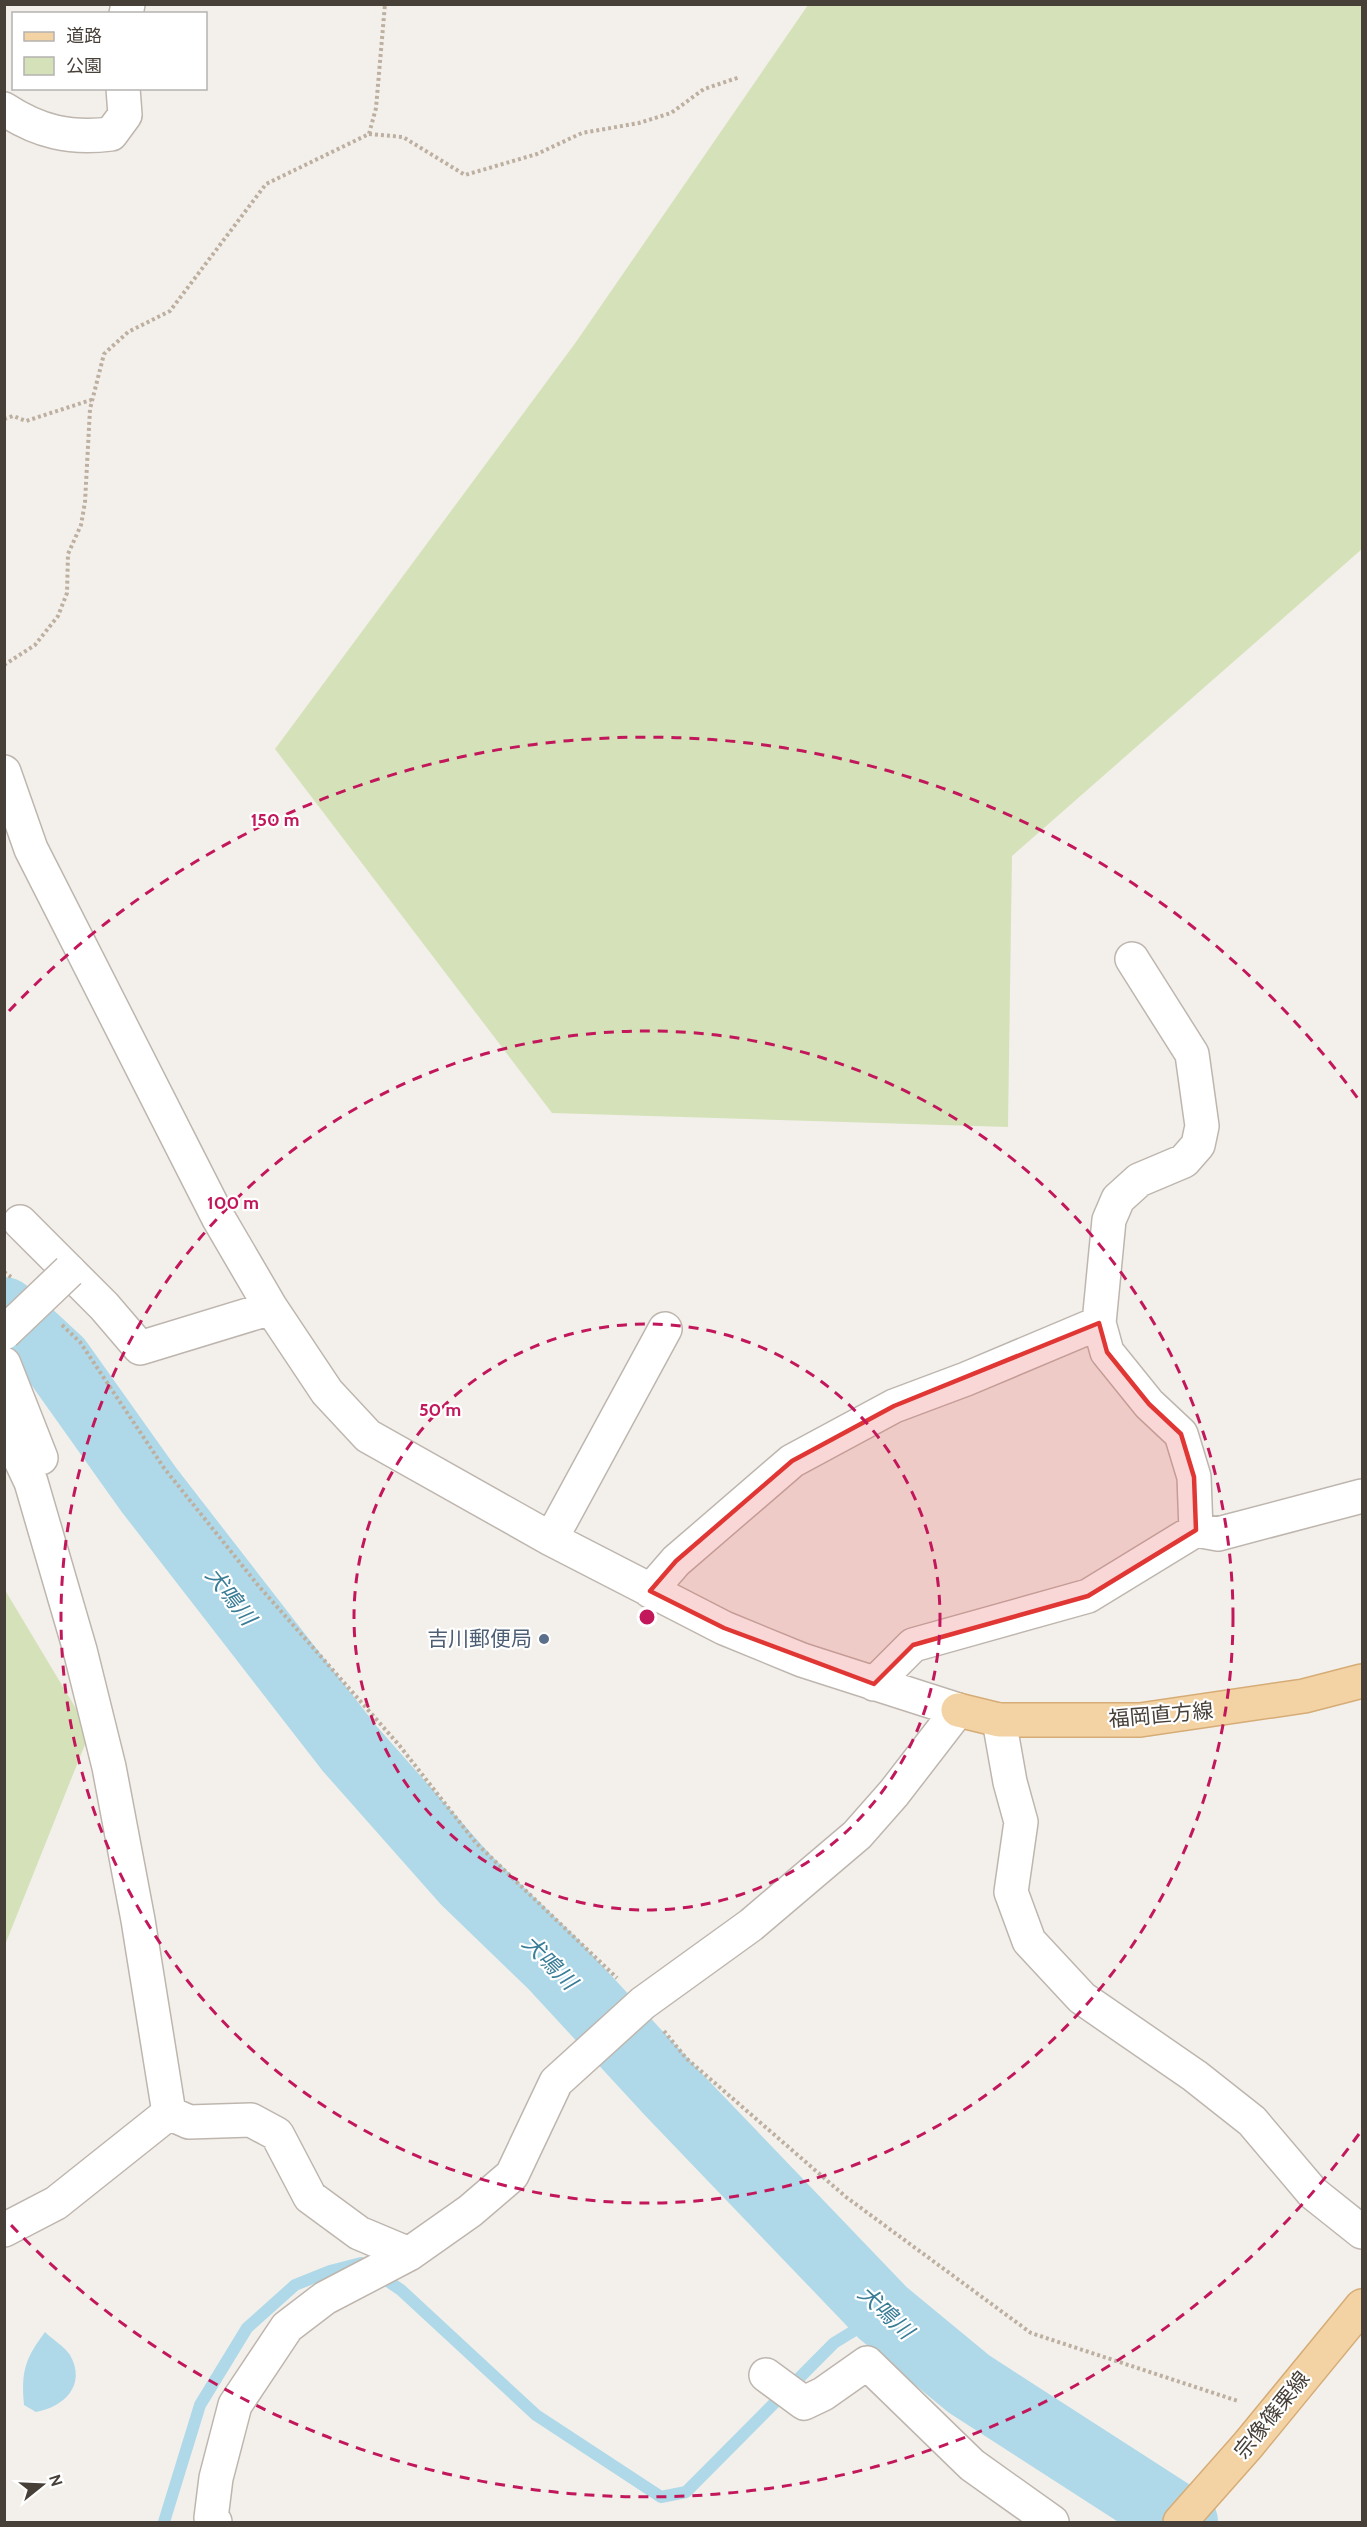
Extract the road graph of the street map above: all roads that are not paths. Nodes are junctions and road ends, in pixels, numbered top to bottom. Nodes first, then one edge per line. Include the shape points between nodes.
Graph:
1 (123, 90) edge
2 (4, 109) edge
3 (4, 772) edge
4 (1132, 959) dead end
5 (20, 1222) dead end
6 (69, 1271) junction
7 (271, 1308) junction
8 (1099, 1323) junction
9 (665, 1329) dead end
10 (4, 1333) edge
11 (4, 1364) edge
12 (4, 1425) edge
13 (32, 1482) junction
14 (1362, 1496) edge
15 (1196, 1530) junction
16 (551, 1539) junction
17 (650, 1591) junction
18 (1362, 1682) edge
19 (874, 1684) junction
20 (958, 1710) junction
21 (999, 1720) junction
22 (170, 2113) junction
23 (4, 2230) edge
24 (1362, 2232) edge
25 (385, 2267) junction
26 (1362, 2306) edge
27 (769, 2377) dead end
28 (212, 2521) edge
29 (1052, 2523) edge
30 (1180, 2523) edge

1 - 2 street via 125,115 111,134 82,138 30,126
3 - 7 street via 31,849 219,1219
4 - 8 street via 1192,1054 1202,1126 1198,1145 1184,1161 1139,1180 1118,1199 1109,1220
5 - 6 street
6 - 7 street via 140,1348
6 - 10 street, bridge
7 - 16 street via 327,1392 368,1436
8 - 15 street via 1107,1352 1149,1404 1181,1434 1194,1477
8 - 17 street via 894,1406 792,1461 676,1561
9 - 16 street
11 - 13 street via 41,1460
12 - 13 street
13 - 22 street via 109,1767
14 - 15 street via 1218,1534
15 - 19 street via 1088,1596 913,1645
16 - 17 street
17 - 19 street via 734,1632
18 - 21 main road, 福岡直方線 via 1304,1696 1140,1720
19 - 20 street
20 - 21 main road, 福岡直方線
20 - 25 street via 856,1835 751,1925 643,2003 556,2082 512,2175 470,2211
21 - 24 street via 1021,1822 1011,1892 1029,1941 1082,1998 1195,2076 1252,2121 1313,2193
22 - 23 street via 56,2202
22 - 25 street via 189,2122 251,2120 277,2134 310,2197 359,2233
25 - 28 street via 325,2298 287,2327 235,2405 216,2478
26 - 30 main road, 宗像篠栗線
27 - 29 street via 804,2403 867,2362 972,2464

